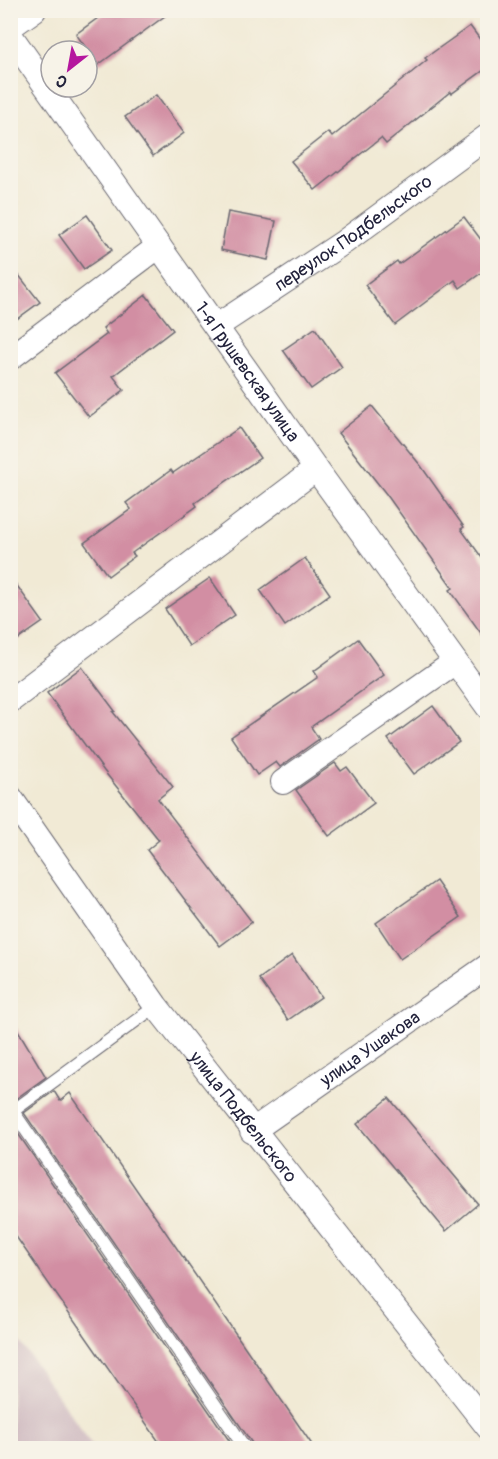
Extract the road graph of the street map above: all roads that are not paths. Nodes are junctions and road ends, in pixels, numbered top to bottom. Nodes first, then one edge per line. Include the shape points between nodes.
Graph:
1 (34, 10) edge
2 (10, 27) edge
3 (10, 35) edge
4 (488, 136) edge
5 (159, 246) junction
6 (217, 326) junction
7 (10, 358) edge
8 (316, 469) junction
9 (455, 662) junction
10 (10, 700) edge
11 (488, 707) edge
12 (283, 782) dead end
13 (10, 797) edge
14 (488, 966) edge
15 (156, 1006) junction
16 (12, 1109) edge
17 (252, 1131) junction
18 (488, 1427) edge
19 (245, 1449) edge

1 - 2 street
3 - 5 street, 1-я Грушевская улица
4 - 6 street, переулок Подбельского via 344,242
5 - 6 street, 1-я Грушевская улица
5 - 7 street
6 - 8 street, 1-я Грушевская улица
8 - 9 street, 1-я Грушевская улица
8 - 10 street
9 - 11 street, 1-я Грушевская улица
9 - 12 street
13 - 15 street, улица Подбельского
14 - 17 street, улица Ушакова
15 - 16 lane
15 - 17 street, улица Подбельского
16 - 19 lane
17 - 18 street, улица Подбельского

